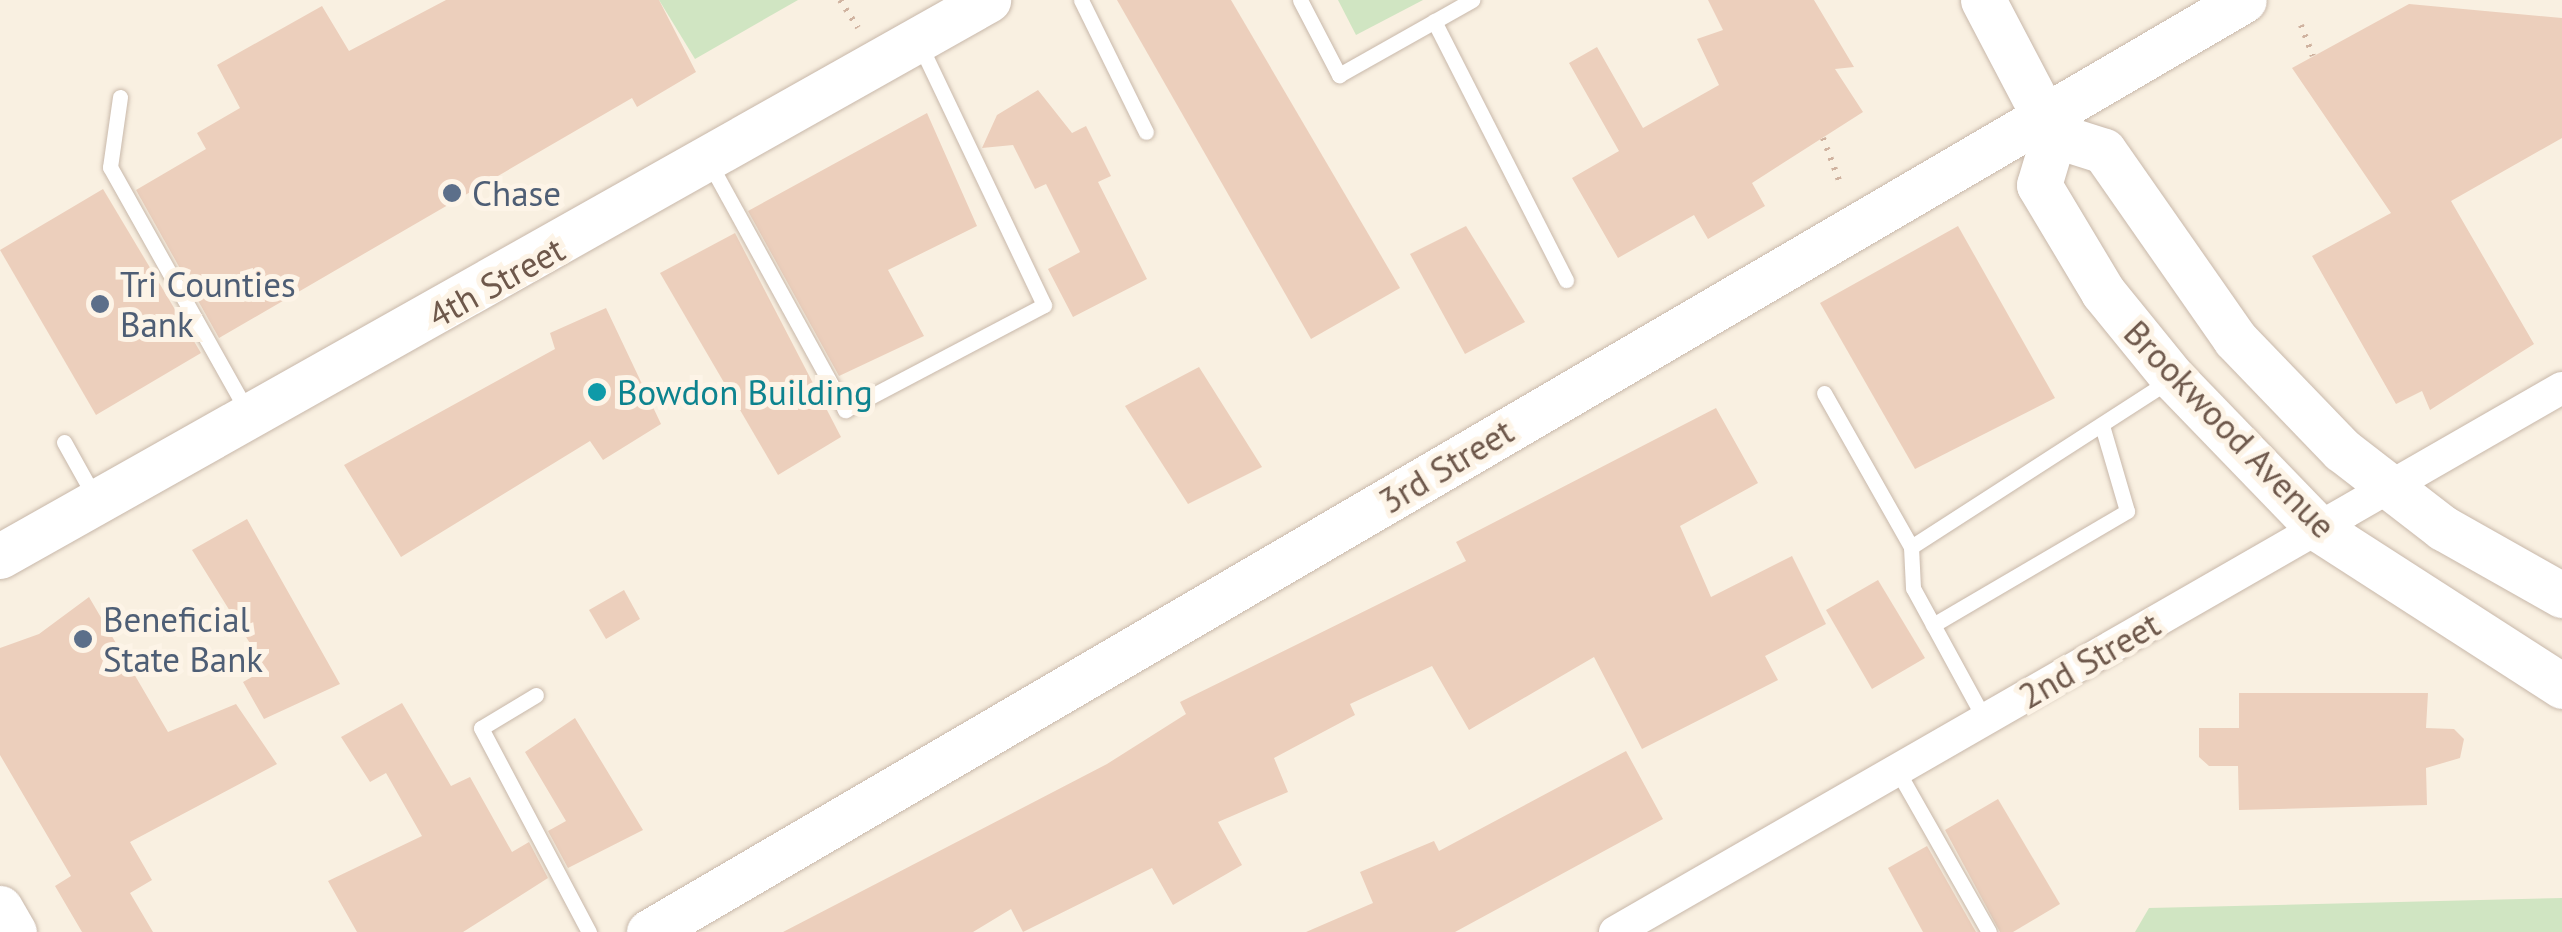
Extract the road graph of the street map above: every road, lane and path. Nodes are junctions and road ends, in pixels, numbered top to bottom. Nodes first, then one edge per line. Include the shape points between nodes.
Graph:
1 (988, 0) edge
2 (1081, 0) edge
3 (1300, 0) edge
4 (1472, 0) edge
5 (1983, 0) edge
6 (2244, 0) edge
7 (1434, 21) junction
8 (2301, 25) dead end
9 (918, 43) junction
10 (2313, 56) dead end
11 (120, 97) dead end
12 (2048, 124) junction
13 (1146, 132) dead end
14 (1823, 138) dead end
15 (710, 164) junction
16 (1840, 183) dead end
17 (1566, 280) dead end
18 (2174, 378) junction
19 (2562, 388) edge
20 (1824, 393) dead end
21 (252, 418) junction
22 (2102, 429) junction
23 (64, 442) dead end
24 (2398, 489) junction
25 (96, 499) junction
26 (2320, 530) junction
27 (1910, 548) junction
28 (0, 556) edge
29 (2562, 595) edge
30 (1933, 625) junction
31 (2562, 686) edge
32 (536, 696) dead end
33 (1985, 720) junction
34 (1897, 770) junction
35 (0, 908) edge
36 (667, 928) edge
37 (14, 932) edge
38 (589, 932) edge
39 (1615, 932) edge
40 (1989, 932) edge

1 - 9 street, 4th Street
2 - 13 lane
3 - 7 lane via 1339,75
4 - 7 lane
5 - 12 street
6 - 12 street, 3rd Street
7 - 17 lane
8 - 10 path
9 - 15 street, 4th Street
9 - 15 lane via 1044,305 845,410
11 - 21 lane via 110,167
12 - 18 street, Brookwood Avenue via 2039,185 2102,292
12 - 24 street, Brookwood Avenue via 2104,150 2234,339 2342,450
12 - 36 street, 3rd Street
14 - 16 path
15 - 21 street, 4th Street
18 - 22 lane
18 - 26 street, Brookwood Avenue
19 - 24 street, 2nd Street
20 - 27 lane
21 - 25 street, 4th Street
22 - 27 lane
22 - 30 lane via 2127,511
23 - 25 lane
24 - 26 street, 2nd Street
24 - 29 street, Brookwood Avenue via 2443,528
25 - 28 street, 4th Street
26 - 31 street, Brookwood Avenue
26 - 33 street, 2nd Street
27 - 30 lane via 1913,588
30 - 33 lane
32 - 38 lane via 481,728
33 - 34 street, 2nd Street
34 - 39 street, 2nd Street
34 - 40 lane
35 - 37 street

